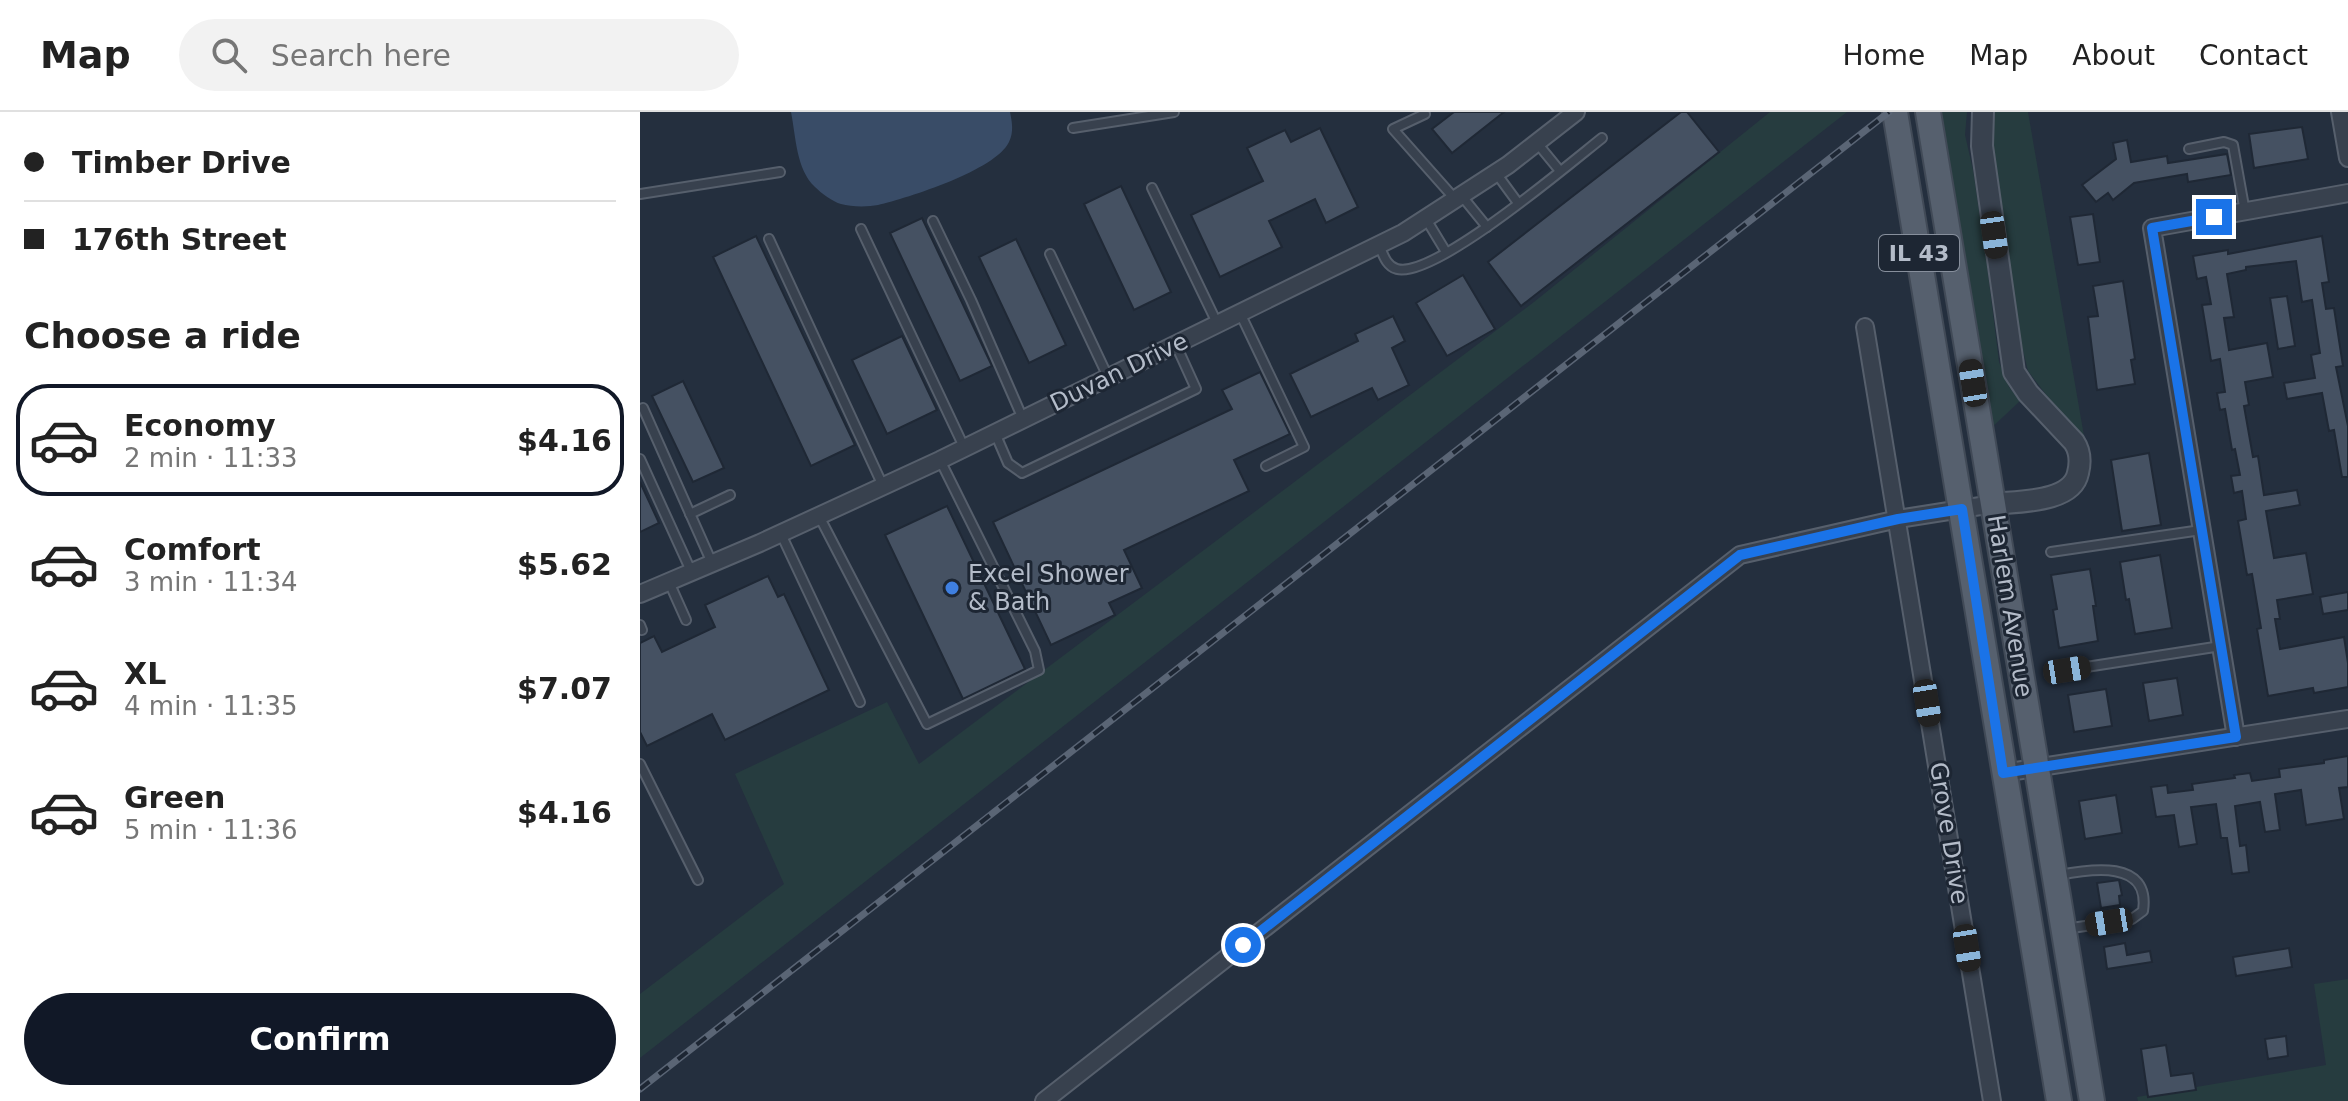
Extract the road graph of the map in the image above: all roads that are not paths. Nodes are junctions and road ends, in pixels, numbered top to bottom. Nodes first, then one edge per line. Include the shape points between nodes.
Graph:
1 (1174, 112) edge
2 (1576, 112) edge
3 (1895, 112) edge
4 (1928, 112) edge
5 (1983, 112) edge
6 (2340, 112) edge
7 (1425, 114) dead end
8 (1073, 128) dead end
9 (1602, 138) dead end
10 (1537, 143) junction
11 (2189, 149) dead end
12 (2348, 158) edge
13 (1560, 171) junction
14 (780, 172) dead end
15 (1496, 173) junction
16 (1152, 188) dead end
17 (2348, 193) edge
18 (640, 194) edge
19 (1458, 197) junction
20 (1518, 203) junction
21 (2245, 212) junction
22 (1426, 218) junction
23 (933, 221) dead end
24 (1487, 227) junction
25 (861, 229) dead end
26 (769, 239) dead end
27 (1378, 245) junction
28 (1446, 252) junction
29 (1050, 254) dead end
30 (1240, 313) junction
31 (1217, 324) junction
32 (1865, 327) dead end
33 (1176, 345) junction
34 (1109, 377) junction
35 (643, 408) dead end
36 (1023, 419) junction
37 (995, 433) junction
38 (965, 448) junction
39 (640, 459) edge
40 (940, 460) junction
41 (1266, 466) dead end
42 (883, 486) junction
43 (730, 495) dead end
44 (1993, 504) junction
45 (1962, 509) junction
46 (690, 514) junction
47 (819, 516) junction
48 (1898, 519) junction
49 (2201, 530) junction
50 (781, 533) junction
51 (2051, 552) dead end
52 (712, 563) junction
53 (691, 572) junction
54 (669, 581) junction
55 (640, 594) edge
56 (686, 620) dead end
57 (2221, 646) junction
58 (2067, 670) dead end
59 (860, 702) dead end
60 (2348, 719) edge
61 (2236, 737) junction
62 (640, 764) edge
63 (2036, 768) junction
64 (2003, 773) junction
65 (2054, 876) junction
66 (698, 880) dead end
67 (2063, 930) junction
68 (2080, 1030) junction
69 (2048, 1036) junction
70 (1044, 1101) edge
71 (1992, 1101) edge
72 (2059, 1101) edge
73 (2092, 1101) edge

1 - 8 lane
2 - 10 street, Duvan Drive
3 - 45 main road, Harlem Avenue / IL 43
4 - 44 main road, Harlem Avenue / IL 43
5 - 44 street via 1982,146 2014,372 2074,442 2080,465 2072,487 2064,492
6 - 12 street
7 - 19 lane via 1393,129
9 - 13 lane
10 - 13 lane
10 - 15 street, Duvan Drive
11 - 21 lane via 2233,145
13 - 20 lane
14 - 18 lane
15 - 19 street, Duvan Drive
15 - 20 lane
16 - 31 lane
17 - 21 street
19 - 22 street, Duvan Drive
19 - 24 lane
20 - 24 lane
21 - 49 street via 2152,228
22 - 27 street, Duvan Drive
22 - 28 lane
23 - 36 lane
24 - 28 lane
25 - 38 lane
26 - 42 lane
27 - 28 lane via 1389,265 1400,270
27 - 30 street, Duvan Drive
29 - 34 lane
30 - 31 street, Duvan Drive
30 - 41 lane via 1304,447
31 - 33 street, Duvan Drive
32 - 48 street, Grove Drive
33 - 34 street, Duvan Drive
33 - 37 lane via 1196,389 1022,473 1008,463
34 - 36 street, Duvan Drive
35 - 46 lane
36 - 37 street, Duvan Drive
37 - 38 street, Duvan Drive
38 - 40 street, Duvan Drive
39 - 53 lane
40 - 42 street, Duvan Drive
40 - 47 lane via 1035,651 1039,670 927,724
42 - 47 street, Duvan Drive
43 - 46 lane
44 - 45 street
44 - 63 main road, Harlem Avenue / IL 43
45 - 48 street
45 - 64 main road, Harlem Avenue / IL 43
46 - 52 lane
47 - 50 street, Duvan Drive
48 - 70 street via 1740,555
48 - 71 street, Grove Drive
49 - 51 lane
49 - 57 street
50 - 52 street, Duvan Drive
50 - 59 lane
52 - 53 street, Duvan Drive
53 - 54 street, Duvan Drive
54 - 55 street, Duvan Drive
54 - 56 lane
57 - 58 lane
57 - 61 street
60 - 61 street
61 - 63 street
62 - 66 lane
63 - 64 street
63 - 65 main road, Harlem Avenue / IL 43
64 - 69 main road, Harlem Avenue / IL 43
65 - 67 main road, Harlem Avenue / IL 43
65 - 67 lane via 2118,871 2139,883 2144,903 2132,919
67 - 68 main road, Harlem Avenue / IL 43
68 - 69 main road
68 - 73 main road, Harlem Avenue / IL 43
69 - 72 main road, Harlem Avenue / IL 43

